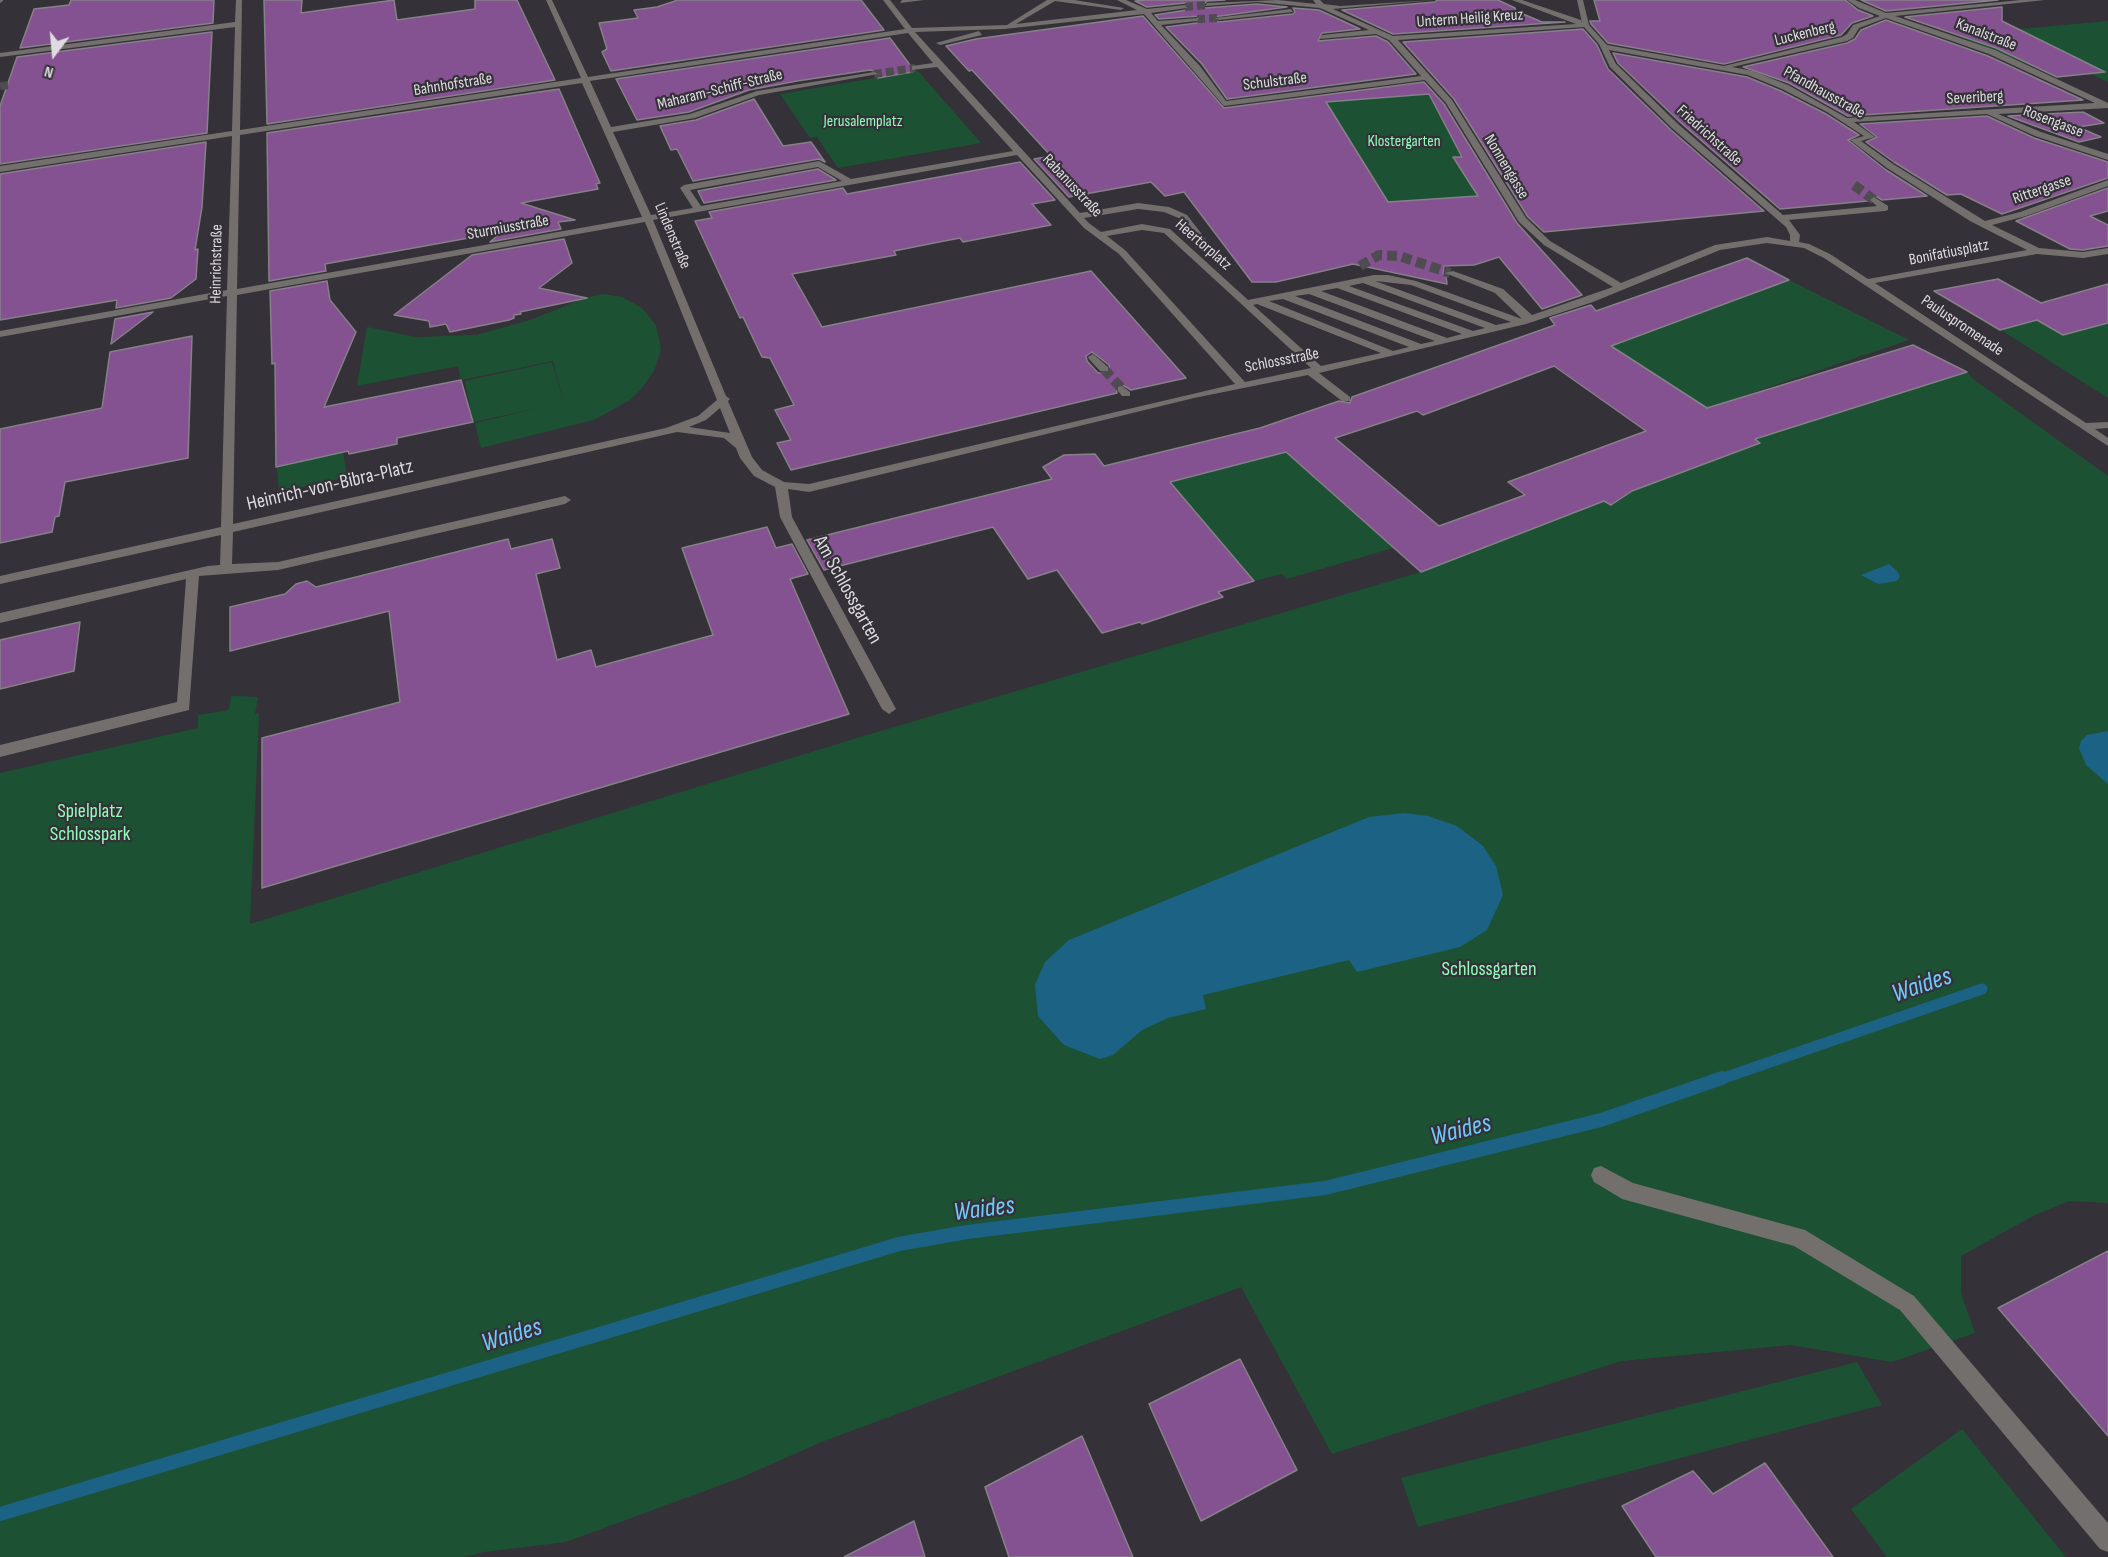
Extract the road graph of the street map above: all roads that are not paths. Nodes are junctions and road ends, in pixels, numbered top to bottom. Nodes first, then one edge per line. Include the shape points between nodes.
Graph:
1 (239, 0) edge
2 (549, 0) edge
3 (886, 0) edge
4 (921, 0) edge
5 (1052, 0) edge
6 (1058, 0) edge
7 (1120, 0) edge
8 (1144, 0) edge
9 (1259, 0) edge
10 (1316, 0) edge
11 (1432, 0) edge
12 (1515, 0) edge
13 (1580, 0) edge
14 (1850, 0) edge
15 (2042, 0) edge
16 (902, 2) dead end
17 (1207, 5) tunnel mouth
18 (1185, 7) tunnel mouth
19 (1324, 8) junction
20 (1532, 10) dead end
21 (1544, 10) junction
22 (1149, 11) junction
23 (1888, 15) junction
24 (1219, 18) tunnel mouth
25 (1197, 20) tunnel mouth
26 (239, 24) junction
27 (1586, 25) junction
28 (1158, 26) junction
29 (1004, 27) junction
30 (910, 30) junction
31 (1375, 32) junction
32 (1322, 37) dead end
33 (1392, 38) junction
34 (940, 43) dead end
35 (1604, 47) junction
36 (0, 55) edge
37 (939, 64) junction
38 (1722, 67) junction
39 (915, 68) tunnel mouth
40 (874, 74) tunnel mouth
41 (1428, 77) junction
42 (586, 79) junction
43 (2107, 106) edge
44 (1989, 112) junction
45 (1846, 120) junction
46 (608, 130) junction
47 (236, 134) junction
48 (1020, 152) junction
49 (2108, 157) edge
50 (0, 169) edge
51 (848, 181) junction
52 (2108, 183) edge
53 (1874, 200) dead end
54 (698, 209) junction
55 (1078, 216) junction
56 (1780, 218) junction
57 (648, 219) junction
58 (1985, 224) junction
59 (1099, 235) junction
60 (1794, 243) junction
61 (2037, 251) junction
62 (2108, 251) edge
63 (1213, 255) dead end
64 (1450, 273) tunnel mouth
65 (1362, 280) junction
66 (1866, 282) junction
67 (1336, 285) junction
68 (1619, 286) junction
69 (1311, 290) junction
70 (233, 291) junction
71 (1283, 296) junction
72 (1259, 300) junction
73 (1246, 303) junction
74 (1526, 320) junction
75 (1496, 329) junction
76 (0, 334) edge
77 (1472, 334) junction
78 (1446, 341) junction
79 (1419, 347) junction
80 (1392, 354) junction
81 (1093, 357) dead end
82 (1104, 369) tunnel mouth
83 (1315, 371) junction
84 (1243, 386) junction
85 (724, 399) junction
86 (1346, 399) dead end
87 (2108, 425) edge
88 (2084, 427) junction
89 (669, 431) junction
90 (2108, 443) edge
91 (742, 447) junction
92 (775, 483) junction
93 (565, 500) dead end
94 (227, 530) junction
95 (226, 568) junction
96 (193, 574) junction
97 (0, 580) edge
98 (0, 618) edge
99 (889, 710) dead end
100 (0, 751) edge
101 (1601, 1175) dead end
102 (2108, 1541) edge

1 - 26 street, Heinrichstraße
2 - 42 street, Lindenstraße
3 - 30 street, Rabanusstraße
4 - 16 street
5 - 29 street
6 - 22 street
7 - 22 street
8 - 22 street, Schulstraße
9 - 17 street
9 - 19 street
10 - 19 street
11 - 19 street, Unterm Heilig Kreuz
12 - 21 street, Unterm Heilig Kreuz
13 - 27 street
14 - 23 street, Kanalstraße
15 - 23 street
18 - 22 street
19 - 24 street
19 - 31 street
20 - 21 street, Unterm Heilig Kreuz
21 - 27 street, Unterm Heilig Kreuz
22 - 28 street, Schulstraße
22 - 29 street
23 - 38 street, Luckenberg via 1856,27 1844,39
23 - 43 street, Kanalstraße via 1992,52
25 - 28 street
26 - 36 street
26 - 47 street, Heinrichstraße
27 - 33 street, Unterm Heilig Kreuz
27 - 35 street
28 - 41 street, Schulstraße via 1224,104
29 - 30 street, Bahnhofstraße
29 - 34 street
30 - 37 street, Rabanusstraße
30 - 42 street, Bahnhofstraße
31 - 32 street
31 - 33 street
33 - 41 street, Nonnengasse
35 - 38 street, Pfandhausstraße
35 - 56 street, Friedrichstraße via 1609,60 1630,84
37 - 39 street
37 - 48 street, Rabanusstraße
38 - 45 street, Pfandhausstraße via 1764,78
40 - 46 street, Maharam-Schiff-Straße via 750,95 692,116
41 - 68 street, Nonnengasse via 1449,102 1522,220 1547,243
42 - 46 street, Lindenstraße
42 - 47 street, Bahnhofstraße
43 - 44 street, Severiberg
44 - 45 street, Severiberg
44 - 49 street, Rosengasse via 2038,134
45 - 58 street, Pfandhausstraße via 1871,137 1854,140
46 - 57 street, Lindenstraße
47 - 50 street, Bahnhofstraße
47 - 70 street, Heinrichstraße
48 - 51 street, Sturmiusstraße
48 - 55 street, Rabanusstraße
51 - 54 street, Sturmiusstraße
51 - 54 street via 819,164 684,188
52 - 58 street, Rittergasse
53 - 56 street via 1885,208
54 - 57 street, Sturmiusstraße
55 - 59 street, Rabanusstraße
55 - 63 street via 1138,206 1166,209 1184,217
56 - 60 street, Friedrichstraße via 1790,226
57 - 70 street, Sturmiusstraße
57 - 85 street, Lindenstraße
58 - 61 street, Pfandhausstraße
59 - 73 street, Heertorplatz via 1142,227 1167,231
59 - 84 street, Rabanusstraße via 1122,252
60 - 66 street, Pauluspromenade via 1827,256
60 - 68 street, Schlossstraße via 1767,240 1718,247
61 - 62 street via 2083,255
61 - 66 street, Bonifatiusplatz
64 - 74 street via 1499,291
65 - 67 street
65 - 74 street via 1388,278 1413,283
65 - 75 street
66 - 88 street, Pauluspromenade
67 - 69 street
67 - 77 street
68 - 74 street, Schlossstraße
69 - 71 street
69 - 78 street
70 - 76 street, Sturmiusstraße
70 - 94 street, Heinrichstraße
71 - 72 street
71 - 79 street
72 - 73 street
72 - 80 street
73 - 83 street, Heertorplatz
74 - 75 street, Schlossstraße
75 - 77 street, Schlossstraße
77 - 78 street, Schlossstraße
78 - 79 street, Schlossstraße
79 - 80 street, Schlossstraße
80 - 83 street, Schlossstraße
81 - 82 street
83 - 84 street, Schlossstraße
83 - 86 street, Heertorplatz
84 - 92 street, Schlossstraße via 809,488
85 - 89 street, Heinrich-von-Bibra-Platz via 702,418
85 - 91 street, Lindenstraße
87 - 88 street
88 - 90 street, Pauluspromenade
89 - 91 street, Heinrich-von-Bibra-Platz via 716,433 728,436
89 - 94 street, Heinrich-von-Bibra-Platz
91 - 92 street, Lindenstraße via 752,466
92 - 99 street, Am Schlossgarten via 786,517
93 - 95 street via 278,566
94 - 95 street, Heinrichstraße
94 - 97 street, Heinrich-von-Bibra-Platz
95 - 96 street
96 - 98 street
96 - 100 street via 184,706
101 - 102 street via 1629,1192 1798,1237 1907,1303

